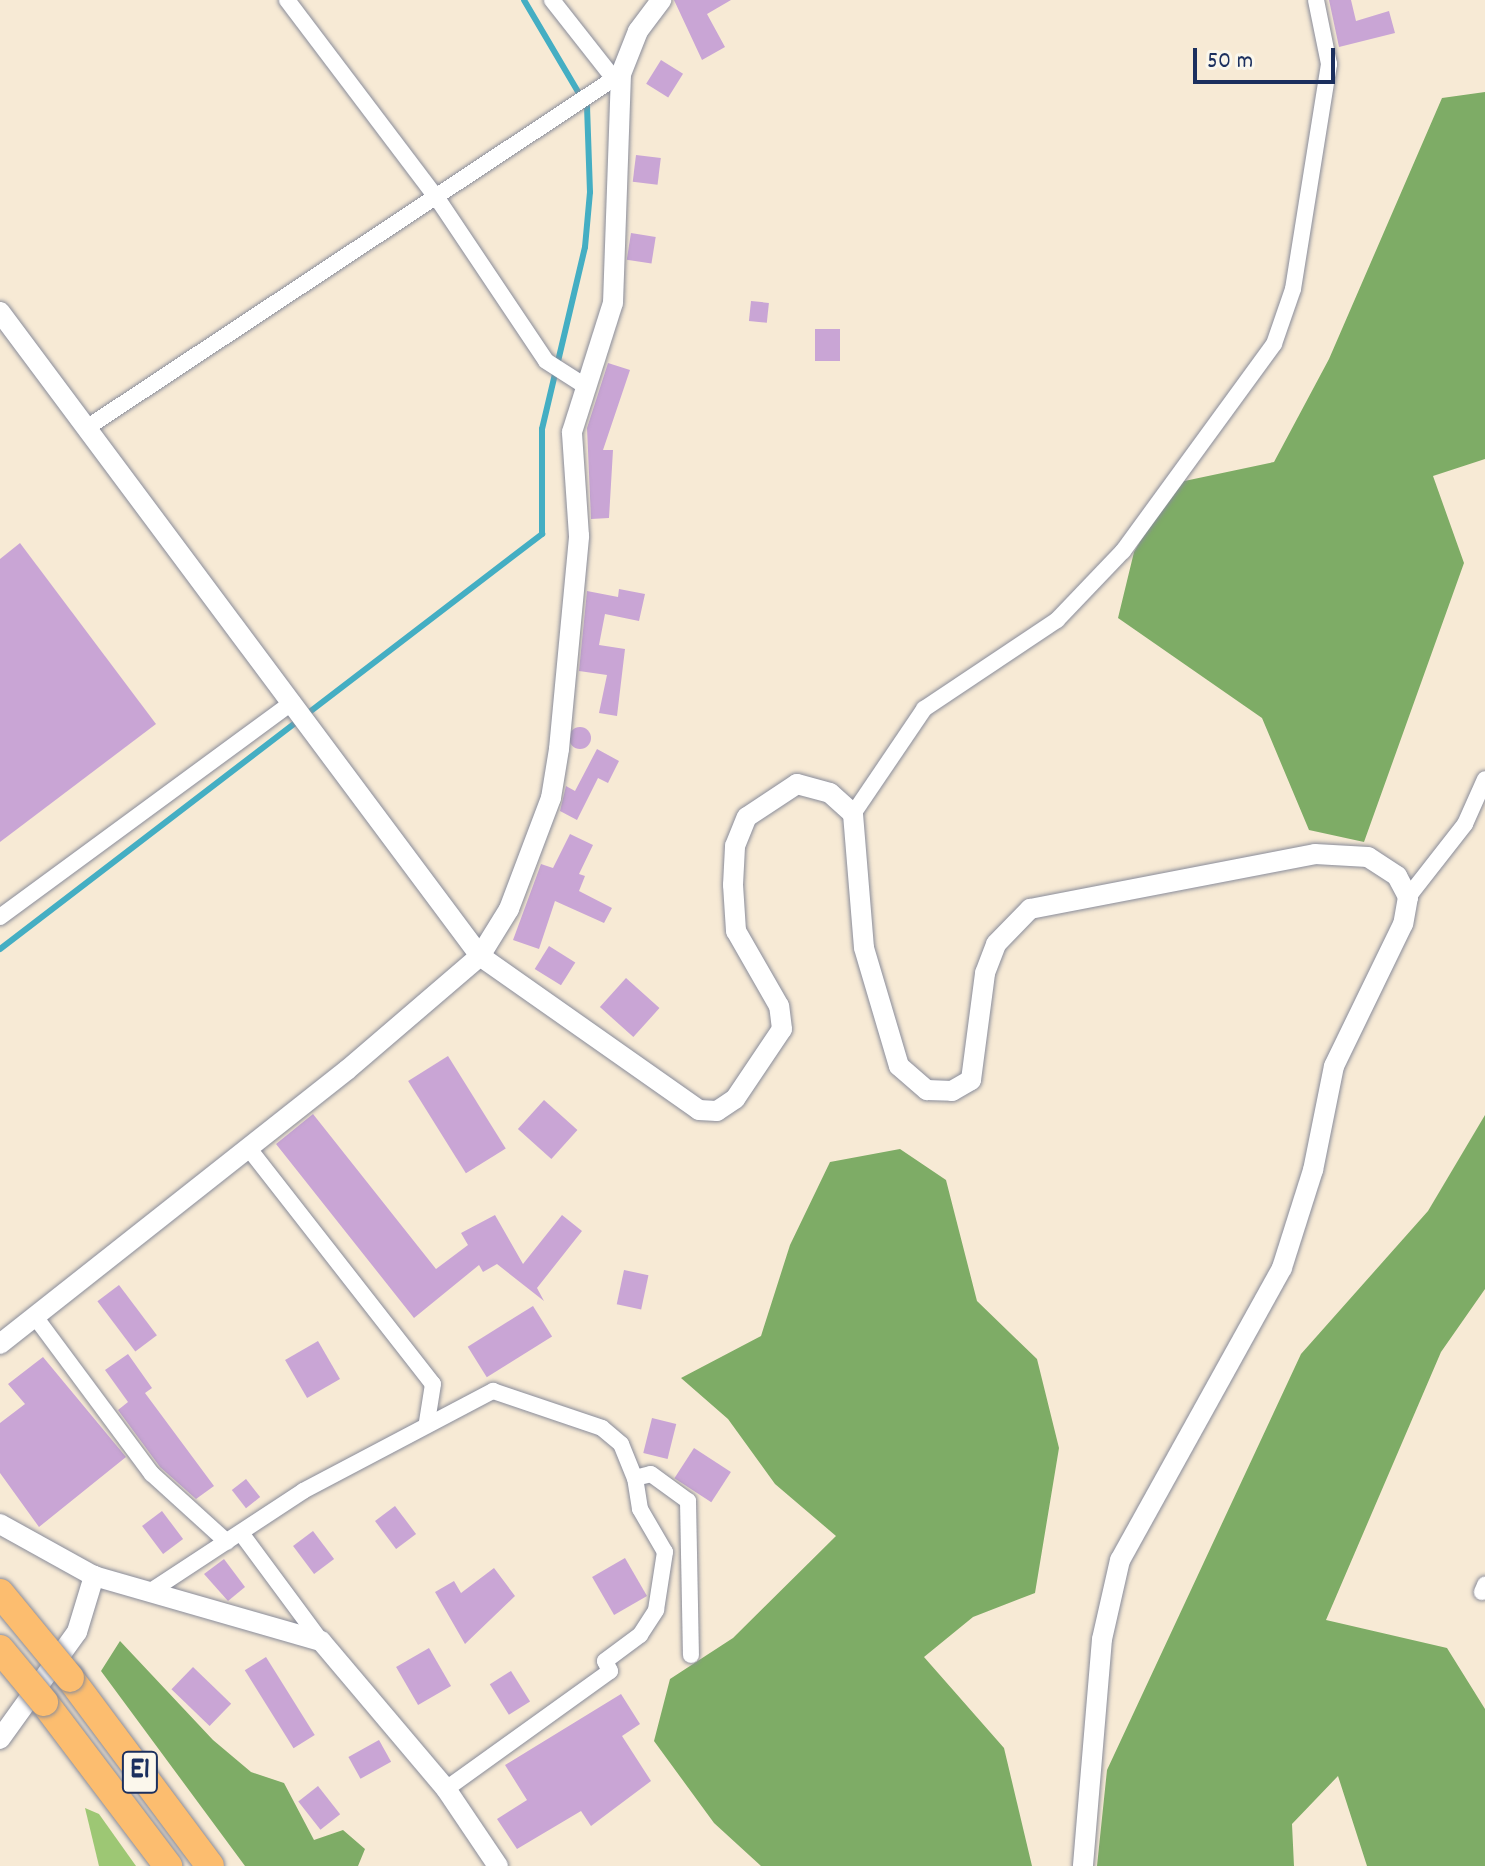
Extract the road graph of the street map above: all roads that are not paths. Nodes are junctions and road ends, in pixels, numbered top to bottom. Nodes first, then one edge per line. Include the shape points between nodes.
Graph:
1 (287, 0) edge
2 (552, 0) edge
3 (661, 0) edge
4 (1316, 0) edge
5 (616, 74) junction
6 (439, 201) junction
7 (0, 312) edge
8 (580, 382) junction
9 (88, 427) junction
10 (294, 702) junction
11 (1485, 779) edge
12 (853, 814) junction
13 (1408, 897) junction
14 (0, 917) edge
15 (480, 956) junction
16 (250, 1150) junction
17 (36, 1318) junction
18 (0, 1344) edge
19 (427, 1423) junction
20 (635, 1478) junction
21 (0, 1524) edge
22 (234, 1538) junction
23 (94, 1576) junction
24 (151, 1591) junction
25 (0, 1593) edge
26 (321, 1641) junction
27 (0, 1649) edge
28 (691, 1655) dead end
29 (0, 1739) edge
30 (446, 1789) junction
31 (168, 1866) edge
32 (210, 1866) edge
33 (498, 1866) edge
34 (1083, 1866) edge

1 - 6 street
2 - 5 street
3 - 5 street
4 - 12 street via 1329,64 1293,289 1274,344 1123,551 1057,620 924,709
5 - 6 street
5 - 8 street via 613,303
6 - 8 street via 551,364
6 - 9 street
7 - 9 street
8 - 15 street via 572,432 576,600 551,798 509,909
9 - 10 street
10 - 14 street
10 - 15 street
11 - 13 street via 1465,824
12 - 13 street via 864,948 899,1066 927,1090 952,1091 971,1080 985,973 996,944 1030,909 1315,854 1368,857 1397,876
12 - 15 street via 830,793 797,784 747,817 735,846 736,931 779,1006 782,1029 735,1099 717,1111 677,1099
13 - 34 street via 1403,924 1334,1066 1313,1170 1282,1268 1120,1560 1102,1639
15 - 16 street
16 - 17 street
16 - 19 street via 433,1384
17 - 18 street
17 - 22 street via 152,1474
19 - 20 street via 493,1391 602,1428 621,1444
19 - 22 street
20 - 28 street via 651,1474 688,1501
20 - 30 street via 640,1509 665,1552 656,1610 640,1635 605,1661 610,1671
21 - 23 street
22 - 24 street
22 - 26 street
23 - 24 street
23 - 29 street via 77,1632
24 - 26 street
25 - 32 highway, E1, bridge
26 - 30 street
27 - 31 highway, E1, bridge
30 - 33 street

